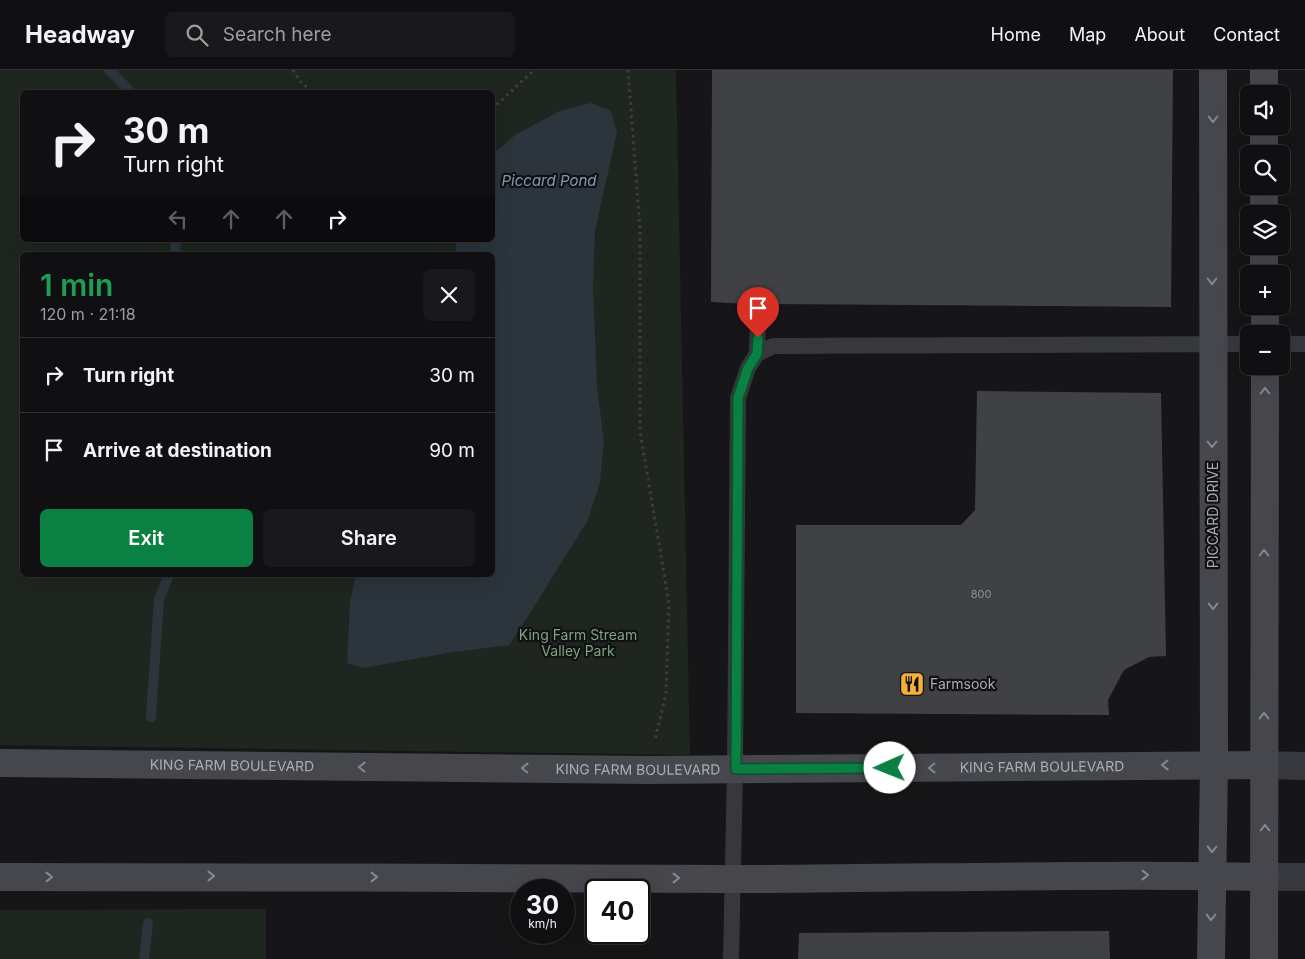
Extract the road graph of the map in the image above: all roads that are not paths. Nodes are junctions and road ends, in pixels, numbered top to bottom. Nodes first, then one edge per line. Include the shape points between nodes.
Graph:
1 (1213, 70) edge
2 (1264, 70) edge
3 (1264, 85) edge
4 (758, 304) dead end
5 (1240, 344) edge
6 (1290, 344) edge
7 (1305, 344) edge
8 (1212, 345) junction
9 (757, 354) junction
10 (1265, 375) edge
11 (0, 763) edge
12 (1214, 765) junction
13 (1264, 765) junction
14 (1305, 766) edge
15 (736, 769) junction
16 (1211, 876) junction
17 (0, 877) edge
18 (1265, 877) junction
19 (1305, 877) edge
20 (734, 879) junction
21 (732, 959) edge
22 (1210, 959) edge
23 (1264, 959) edge

1 -> 8 street, PICCARD DRIVE
2 - 3 street
4 - 9 lane
5 - 8 lane
6 - 7 lane
8 - 9 lane via 773,346
8 -> 12 street, PICCARD DRIVE
9 - 15 lane via 748,368 738,398
13 -> 10 street
15 -> 11 street, KING FARM BOULEVARD
12 - 13 street, KING FARM BOULEVARD
12 -> 15 street, KING FARM BOULEVARD
12 -> 16 street, PICCARD DRIVE
13 - 14 street, KING FARM BOULEVARD
18 -> 13 street
15 - 20 lane
16 - 18 street
20 -> 16 street
16 -> 22 street, PICCARD DRIVE
17 -> 20 street
18 - 19 street
18 - 23 street
20 - 21 lane

